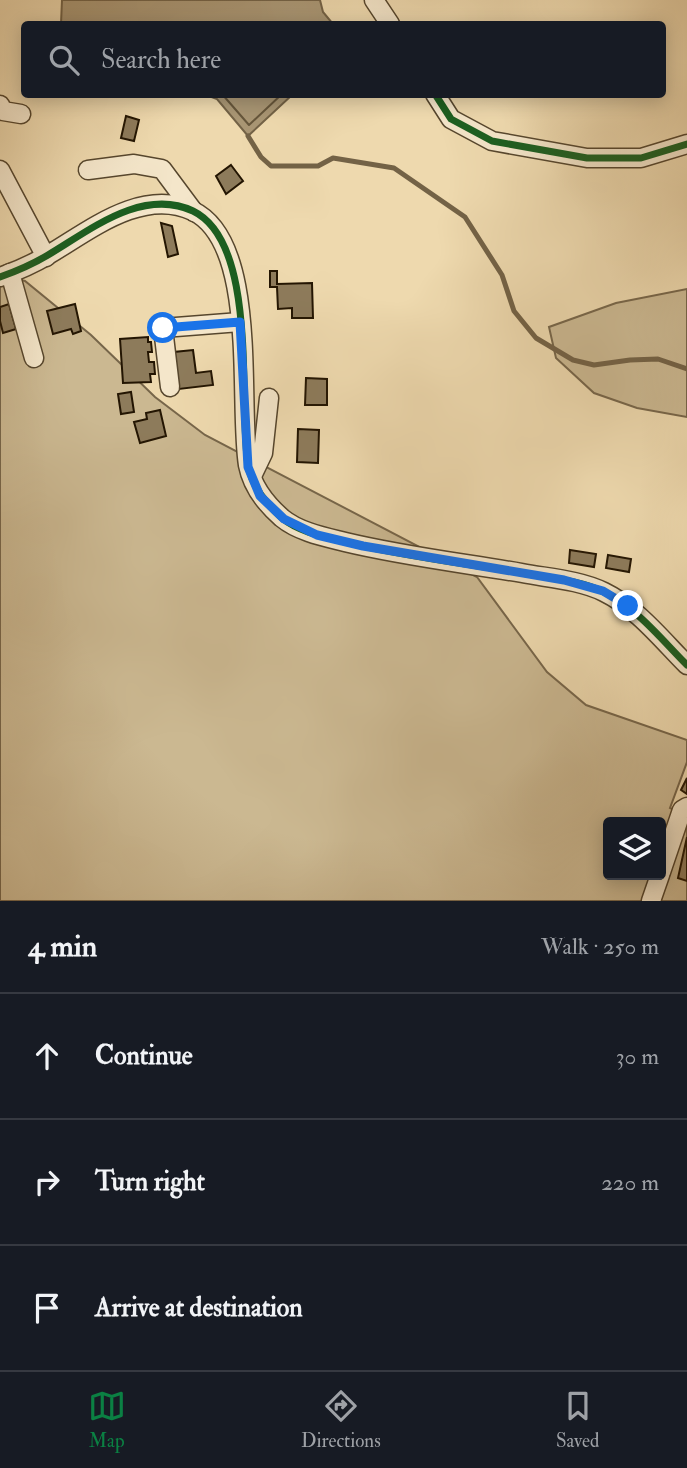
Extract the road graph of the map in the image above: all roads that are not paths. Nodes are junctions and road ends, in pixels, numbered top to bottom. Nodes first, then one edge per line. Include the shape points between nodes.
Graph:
1 (374, 0) edge
2 (388, 21) edge
3 (438, 98) edge
4 (0, 105) edge
5 (21, 114) dead end
6 (687, 144) edge
7 (0, 170) edge
8 (88, 170) dead end
9 (194, 212) junction
10 (46, 257) junction
11 (5, 275) edge
12 (240, 322) junction
13 (34, 358) dead end
14 (170, 387) dead end
15 (269, 398) dead end
16 (252, 476) junction
17 (687, 665) edge
18 (687, 807) edge
19 (666, 857) edge
20 (658, 880) edge
21 (651, 901) edge

1 - 2 street
3 - 6 street via 451,119 504,144 587,158 641,158
4 - 5 street via 3,111
7 - 10 street
8 - 9 street via 134,164 162,169
9 - 10 street via 141,206 110,217
9 - 12 street via 213,228 229,254
10 - 11 street
11 - 13 street
12 - 14 street via 163,328
12 - 16 street
15 - 16 street via 263,453
16 - 17 street via 260,496 284,519 317,535 603,591 628,606
18 - 19 street
20 - 21 street

